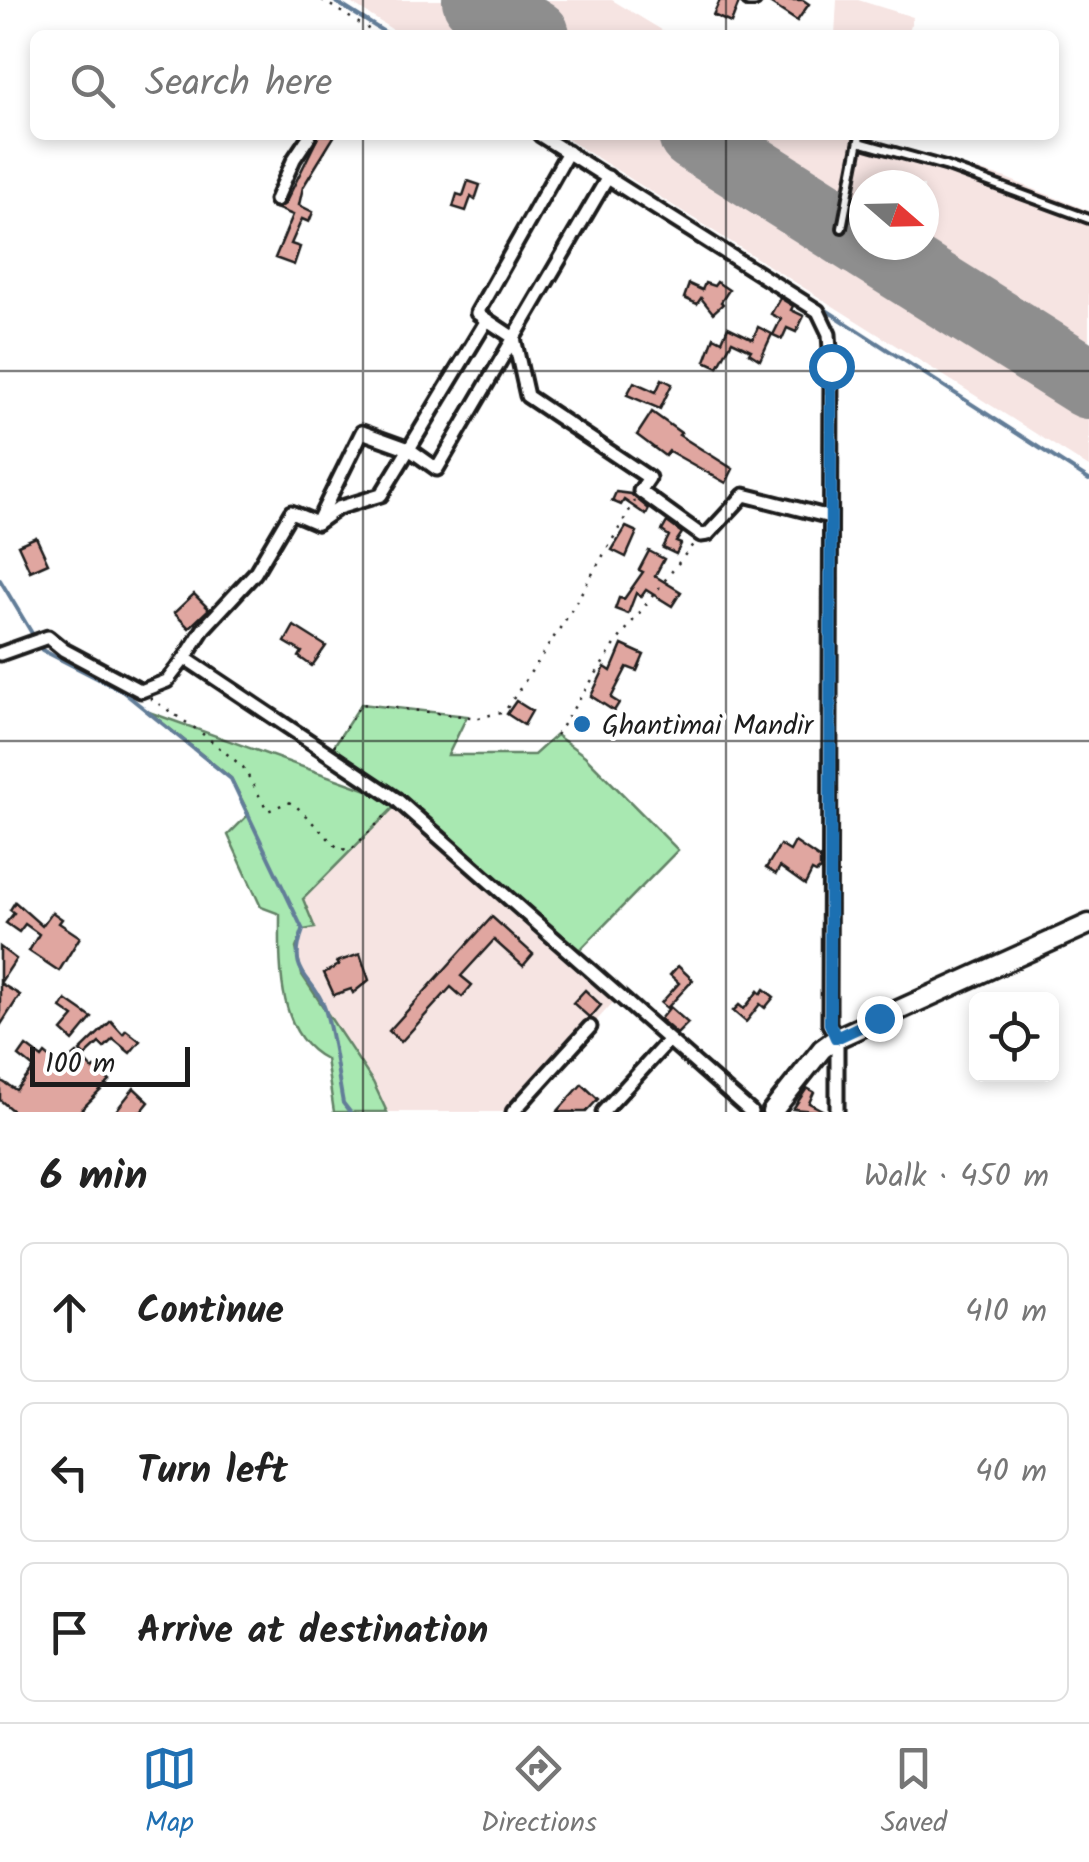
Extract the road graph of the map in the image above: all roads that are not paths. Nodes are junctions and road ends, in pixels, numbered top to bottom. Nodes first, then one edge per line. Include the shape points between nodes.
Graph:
1 (307, 140) edge
2 (548, 140) edge
3 (859, 140) edge
4 (862, 140) edge
5 (568, 152) junction
6 (608, 177) junction
7 (276, 200) dead end
8 (1089, 219) edge
9 (842, 228) dead end
10 (487, 320) junction
11 (514, 338) junction
12 (409, 449) junction
13 (830, 518) junction
14 (316, 523) junction
15 (0, 654) edge
16 (185, 658) junction
17 (1089, 924) edge
18 (590, 1027) dead end
19 (836, 1038) junction
20 (668, 1040) junction
21 (512, 1112) edge
22 (604, 1112) edge
23 (751, 1112) edge
24 (772, 1112) edge
25 (837, 1112) edge

1 - 7 street
2 - 5 street
3 - 9 lane
4 - 8 lane
5 - 6 street
5 - 10 street via 477,313
6 - 11 street
6 - 13 street via 825,320
10 - 11 street
10 - 12 street
11 - 12 street via 437,470
11 - 13 street via 527,396 649,478 640,491 701,536 744,494
12 - 14 street via 381,495 338,508
12 - 14 street via 362,432
13 - 19 street via 829,1008
14 - 16 street via 291,512 255,573
15 - 16 street via 48,637 141,691 167,682
16 - 20 street via 399,801
17 - 19 main road
18 - 21 street
19 - 24 main road
19 - 25 street
20 - 22 street
20 - 23 street

